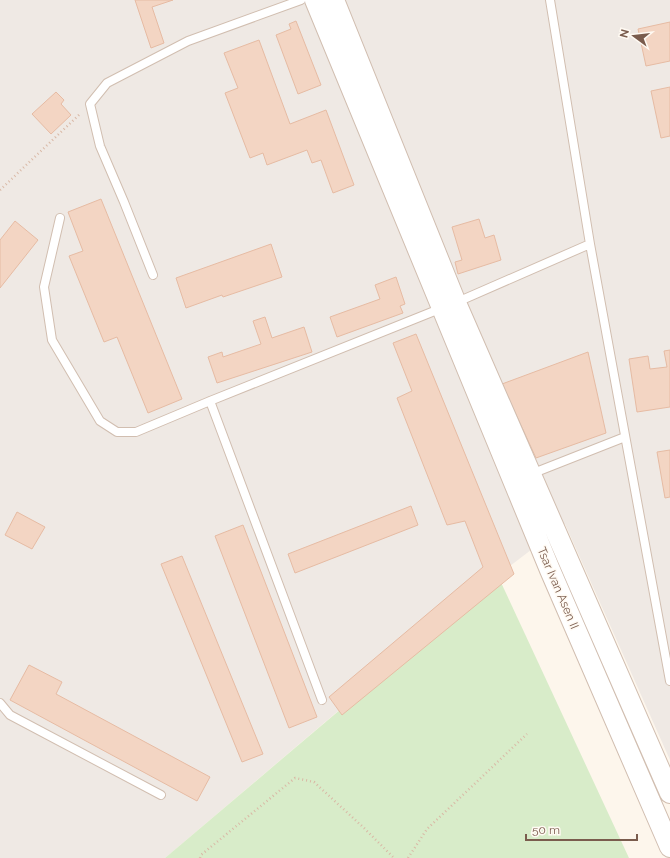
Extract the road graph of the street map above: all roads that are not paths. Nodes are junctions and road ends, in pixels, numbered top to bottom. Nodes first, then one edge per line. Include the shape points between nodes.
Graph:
1 (301, 0) edge
2 (315, 0) edge
3 (334, 0) edge
4 (550, 0) edge
5 (60, 218) dead end
6 (590, 244) junction
7 (153, 276) dead end
8 (449, 306) junction
9 (210, 401) junction
10 (625, 437) junction
11 (531, 474) junction
12 (670, 681) edge
13 (322, 700) dead end
14 (0, 703) edge
15 (670, 793) edge
16 (161, 795) dead end
17 (670, 847) edge

1 - 7 lane via 188,41 107,83 90,104 100,146
2 - 8 street
3 - 8 street
4 - 6 lane
5 - 9 lane via 44,287 52,340 100,421 117,432 136,432
6 - 8 lane
6 - 10 lane
8 - 9 lane
8 - 11 street, Tsar Ivan Asen II
8 - 17 street, Tsar Ivan Asen II via 449,327 550,570
9 - 13 lane
10 - 11 lane
10 - 12 lane
11 - 15 street, Tsar Ivan Asen II
14 - 16 lane via 10,715

